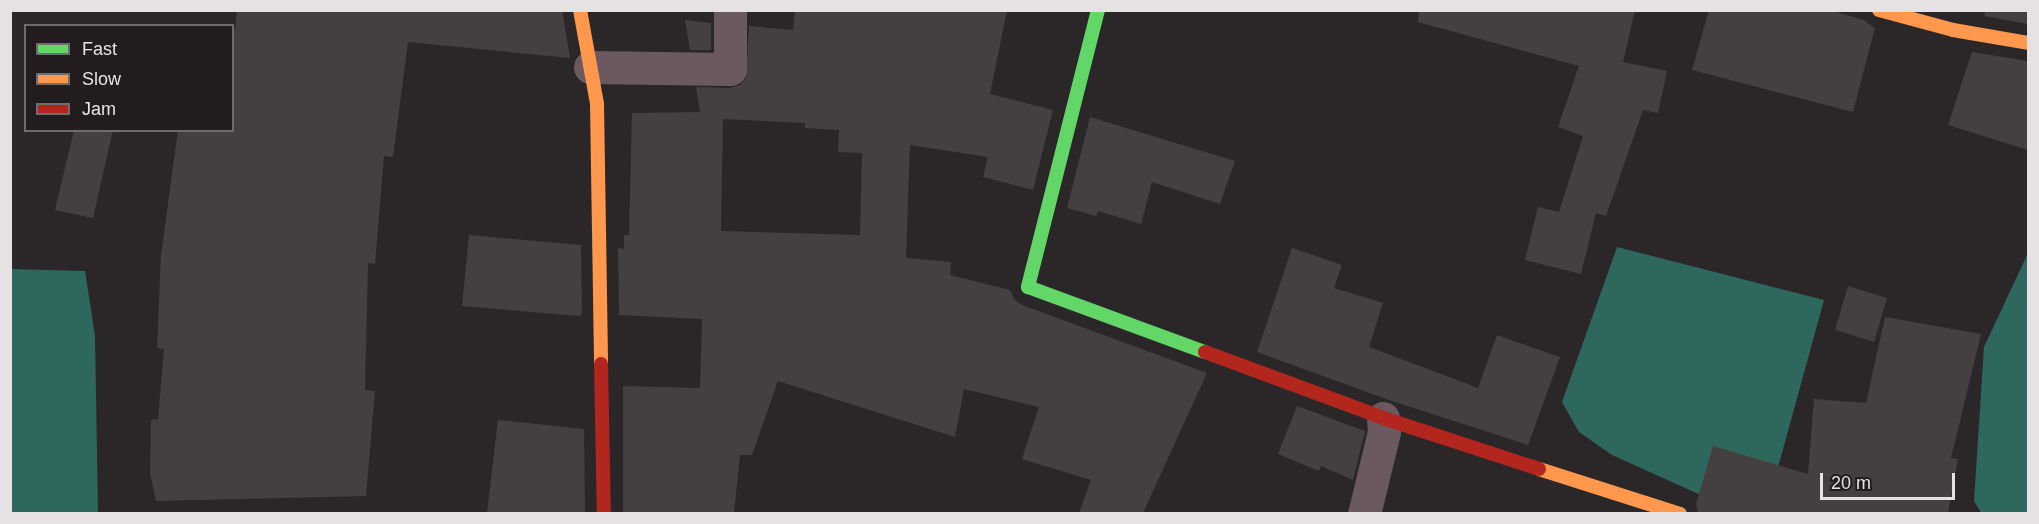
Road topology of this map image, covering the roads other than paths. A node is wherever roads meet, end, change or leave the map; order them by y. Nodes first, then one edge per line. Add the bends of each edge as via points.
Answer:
1 (580, 10) edge
2 (730, 10) edge
3 (1098, 10) edge
4 (1879, 10) edge
5 (2028, 43) edge
6 (590, 67) junction
7 (1383, 418) junction
8 (604, 513) edge
9 (1364, 513) edge
10 (1680, 513) edge

1 - 6 street
2 - 6 street via 730,69
3 - 7 street via 1028,287
4 - 5 street via 1953,30
6 - 8 street via 597,104
7 - 9 street via 1384,432
7 - 10 street

